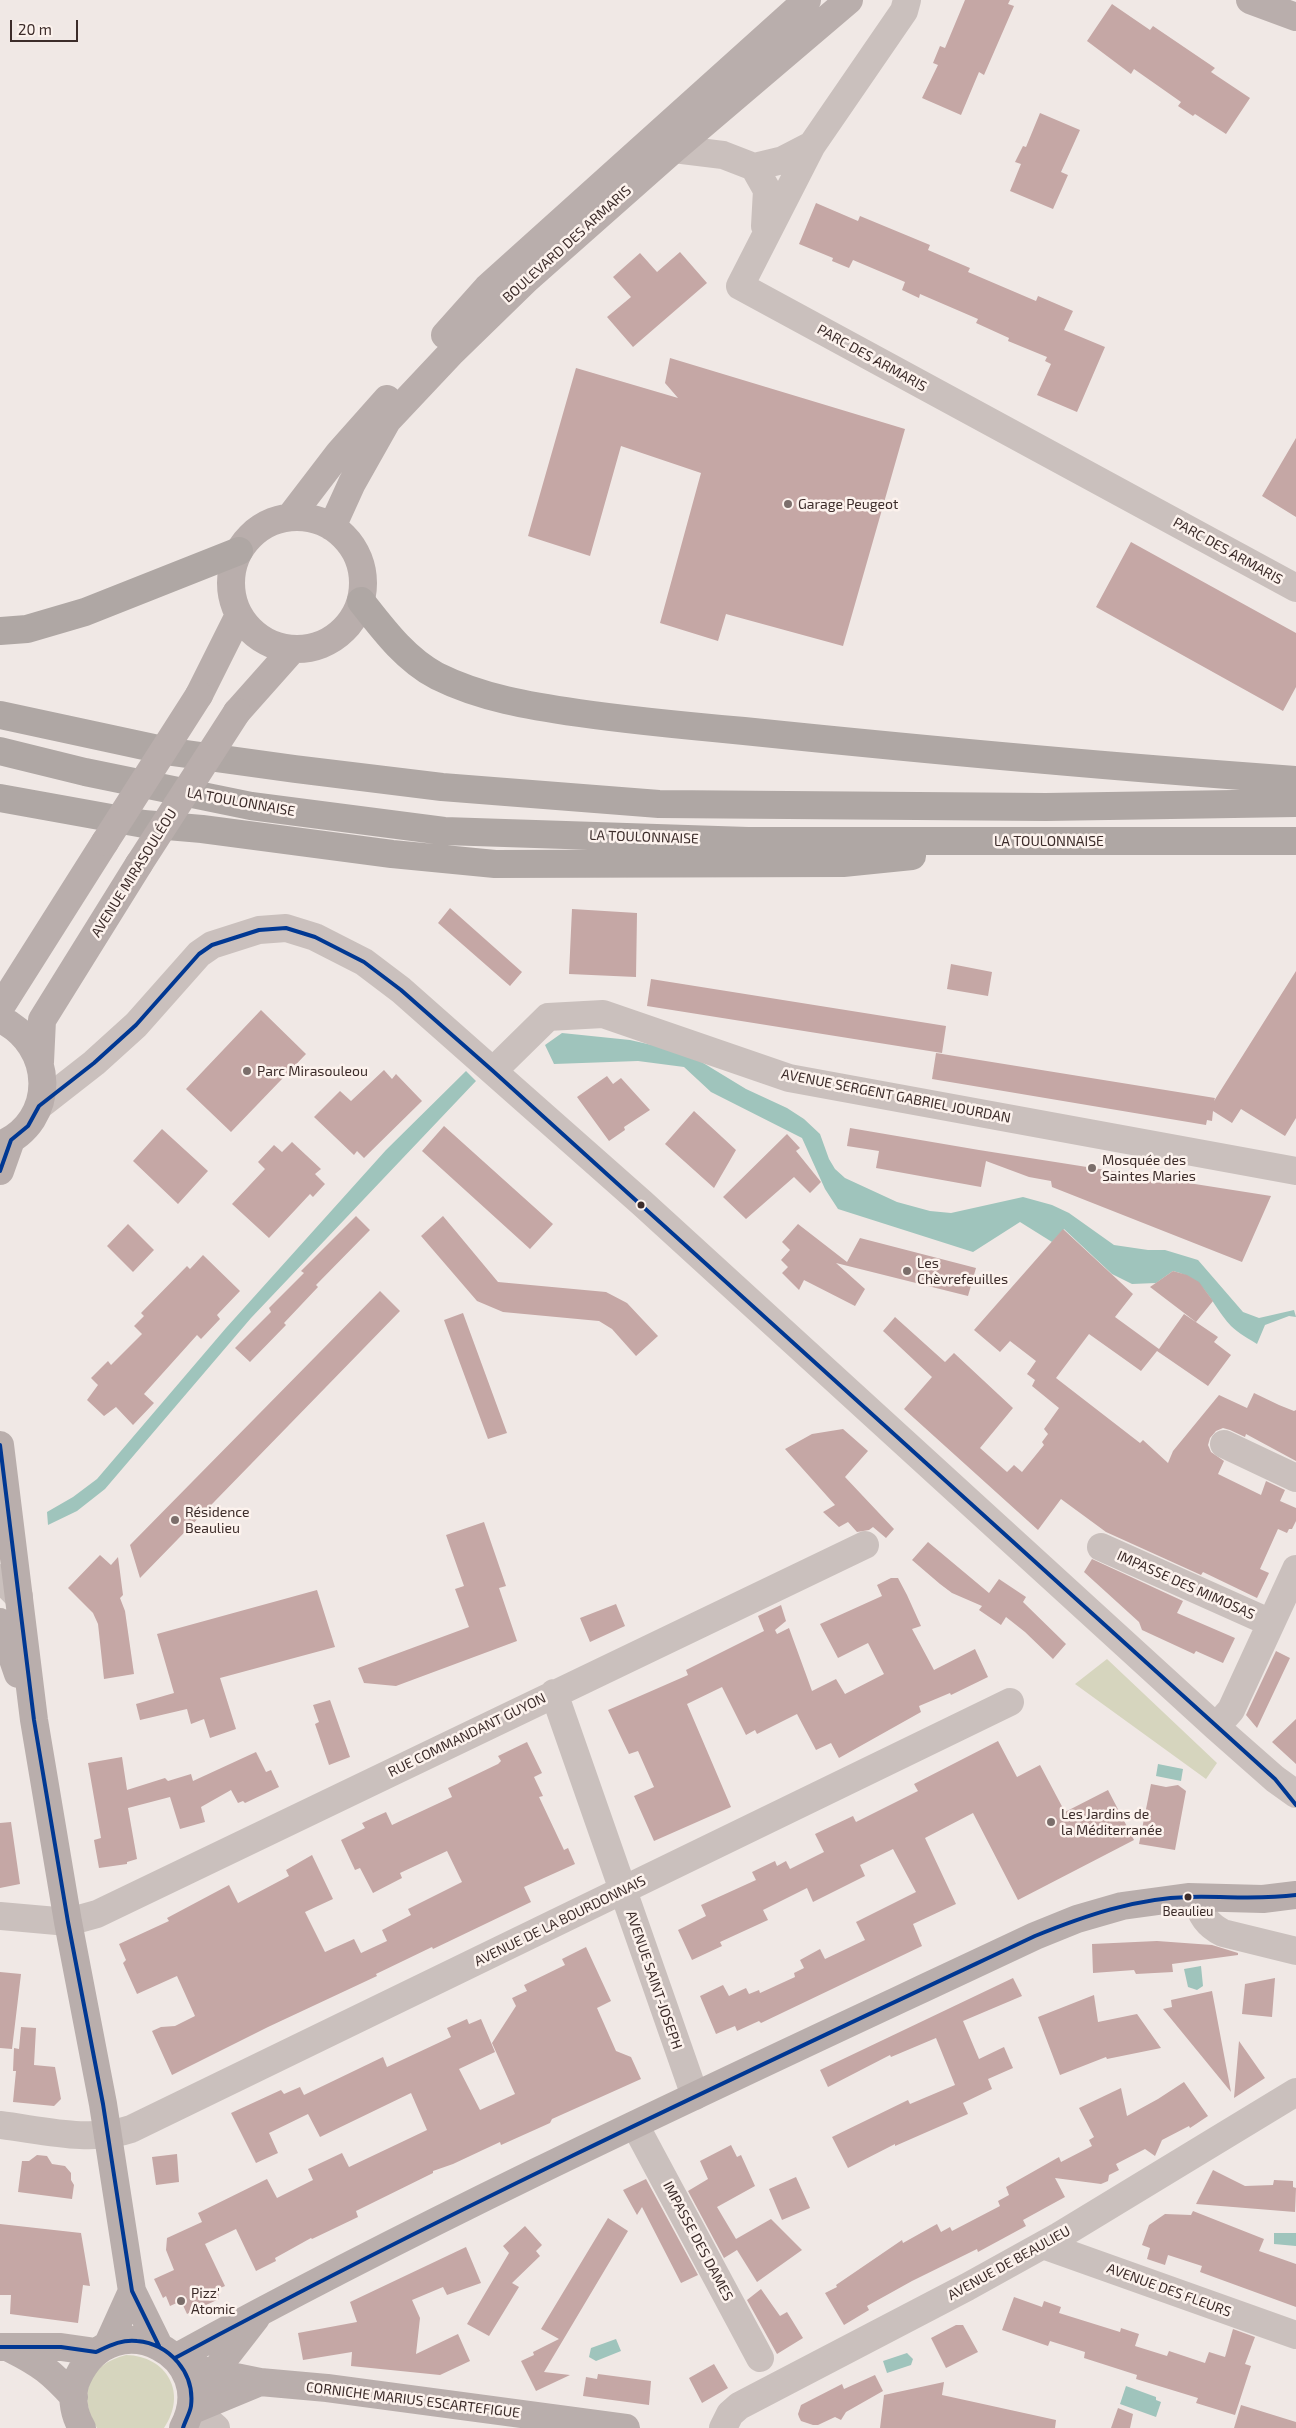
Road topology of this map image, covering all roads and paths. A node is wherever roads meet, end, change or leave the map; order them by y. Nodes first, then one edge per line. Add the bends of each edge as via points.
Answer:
1 (806, 0) edge
2 (849, 0) edge
3 (907, 0) edge
4 (1250, 0) edge
5 (1272, 0) edge
6 (1296, 16) edge
7 (812, 145) junction
8 (674, 149) junction
9 (754, 167) junction
10 (765, 237) junction
11 (290, 517) junction
12 (332, 527) junction
13 (239, 551) junction
14 (1296, 588) edge
15 (361, 601) junction
16 (239, 615) junction
17 (0, 631) edge
18 (293, 649) junction
19 (0, 716) edge
20 (0, 751) edge
21 (1296, 780) edge
22 (0, 798) edge
23 (1296, 803) edge
24 (1062, 841) junction
25 (1296, 841) edge
26 (0, 1008) edge
27 (0, 1020) edge
28 (40, 1062) junction
29 (493, 1071) junction
30 (39, 1106) junction
31 (6, 1143) edge
32 (0, 1171) edge
33 (1296, 1171) edge
34 (0, 1444) edge
35 (1224, 1444) dead end
36 (1296, 1478) edge
37 (865, 1545) dead end
38 (1100, 1547) dead end
39 (1296, 1569) edge
40 (0, 1578) edge
41 (19, 1597) junction
42 (1271, 1622) junction
43 (0, 1626) edge
44 (554, 1694) junction
45 (1010, 1702) dead end
46 (34, 1720) junction
47 (1216, 1727) junction
48 (1285, 1786) edge
49 (1296, 1805) edge
50 (623, 1890) junction
51 (1296, 1895) edge
52 (1196, 1898) junction
53 (1263, 1898) junction
54 (1296, 1906) edge
55 (0, 1916) edge
56 (68, 1922) junction
57 (1296, 1951) edge
58 (1296, 2092) edge
59 (695, 2096) junction
60 (0, 2125) edge
61 (635, 2125) junction
62 (108, 2133) junction
63 (1043, 2245) junction
64 (132, 2291) junction
65 (263, 2309) junction
66 (1296, 2335) edge
67 (4, 2347) edge
68 (102, 2348) junction
69 (172, 2357) junction
70 (760, 2358) dead end
71 (214, 2373) junction
72 (260, 2382) junction
73 (74, 2397) junction
74 (188, 2413) edge
75 (82, 2428) edge
76 (216, 2428) edge
77 (626, 2428) edge
78 (723, 2428) edge

1 - 11 main road, BOULEVARD DES ARMARIS via 487,288 339,452
2 - 8 main road, BOULEVARD DES ARMARIS
3 - 7 street, PARC DES ARMARIS via 904,11
4 - 6 main road
5 - 6 main road
7 - 9 street via 783,160
7 - 10 street, PARC DES ARMARIS
8 - 9 street via 723,155
8 - 12 main road, BOULEVARD DES ARMARIS via 527,279 387,421 352,483
9 - 10 street via 768,190
10 - 14 street, PARC DES ARMARIS via 740,286
11 - 12 main road via 312,518
11 - 13 main road via 270,522 252,534
12 - 15 main road via 348,541 359,559 363,580
13 - 16 main road via 231,572 231,594
13 - 17 highway via 84,612 27,629
15 - 18 main road via 351,621 336,637 316,647
15 - 21 highway via 391,639 436,675 501,700 535,707 950,753
16 - 18 main road via 253,633 272,644
16 - 26 main road, bridge via 199,695
18 - 28 main road, AVENUE MIRASOULÉOU, bridge via 237,712 42,1020
19 - 23 highway via 172,752 285,768 442,787 659,804 1046,807
20 - 24 highway, LA TOULONNAISE via 251,806 444,831 748,841
22 - 24 highway via 144,824 495,864 843,863
24 - 25 highway, LA TOULONNAISE
27 - 28 main road via 14,1026 30,1042
28 - 30 main road via 43,1084
29 - 30 street via 364,962 315,937 286,928 259,930 212,945 199,954 136,1025
29 - 33 street, AVENUE SERGENT GABRIEL JOURDAN via 548,1017 604,1014 789,1078
29 - 47 street
30 - 31 main road via 28,1126
31 - 32 main road
34 - 41 main road
35 - 36 street
37 - 44 street, RUE COMMANDANT GUYON
38 - 42 street, IMPASSE DES MIMOSAS
39 - 42 street
40 - 41 street
41 - 46 main road
42 - 47 street via 1231,1710
43 - 46 main road
44 - 50 street, AVENUE SAINT-JOSEPH
44 - 56 street, RUE COMMANDANT GUYON via 97,1914
45 - 50 street, AVENUE DE LA BOURDONNAIS
46 - 56 main road
47 - 48 street
48 - 49 street
50 - 59 street, AVENUE SAINT-JOSEPH
50 - 62 street, AVENUE DE LA BOURDONNAIS via 146,2122
51 - 53 main road
52 - 53 main road
52 - 57 street via 1202,1915 1214,1928
52 - 59 main road via 1122,1906 1077,1919
53 - 54 main road
55 - 56 street
56 - 62 main road
58 - 63 street, AVENUE DE BEAULIEU
59 - 61 main road
60 - 62 street, AVENUE DE LA BOURDONNAIS via 76,2135
61 - 65 main road
61 - 70 street, IMPASSE DES DAMES
62 - 64 main road
63 - 66 street, AVENUE DES FLEURS
63 - 78 street, AVENUE DE BEAULIEU via 739,2406 730,2414
64 - 68 main road
64 - 69 main road
65 - 69 main road
65 - 71 main road
67 - 68 main road, CORNICHE MARIUS ESCARTEFIGUE
67 - 73 main road via 46,2368
68 - 69 main road, CORNICHE MARIUS ESCARTEFIGUE via 125,2339 142,2340
68 - 73 main road via 83,2365
69 - 71 main road, CORNICHE MARIUS ESCARTEFIGUE
69 - 74 main road via 188,2377
71 - 72 main road, CORNICHE MARIUS ESCARTEFIGUE
71 - 74 main road
72 - 74 main road, CORNICHE MARIUS ESCARTEFIGUE
72 - 77 main road, CORNICHE MARIUS ESCARTEFIGUE
73 - 75 main road via 75,2412
74 - 76 street via 207,2420

